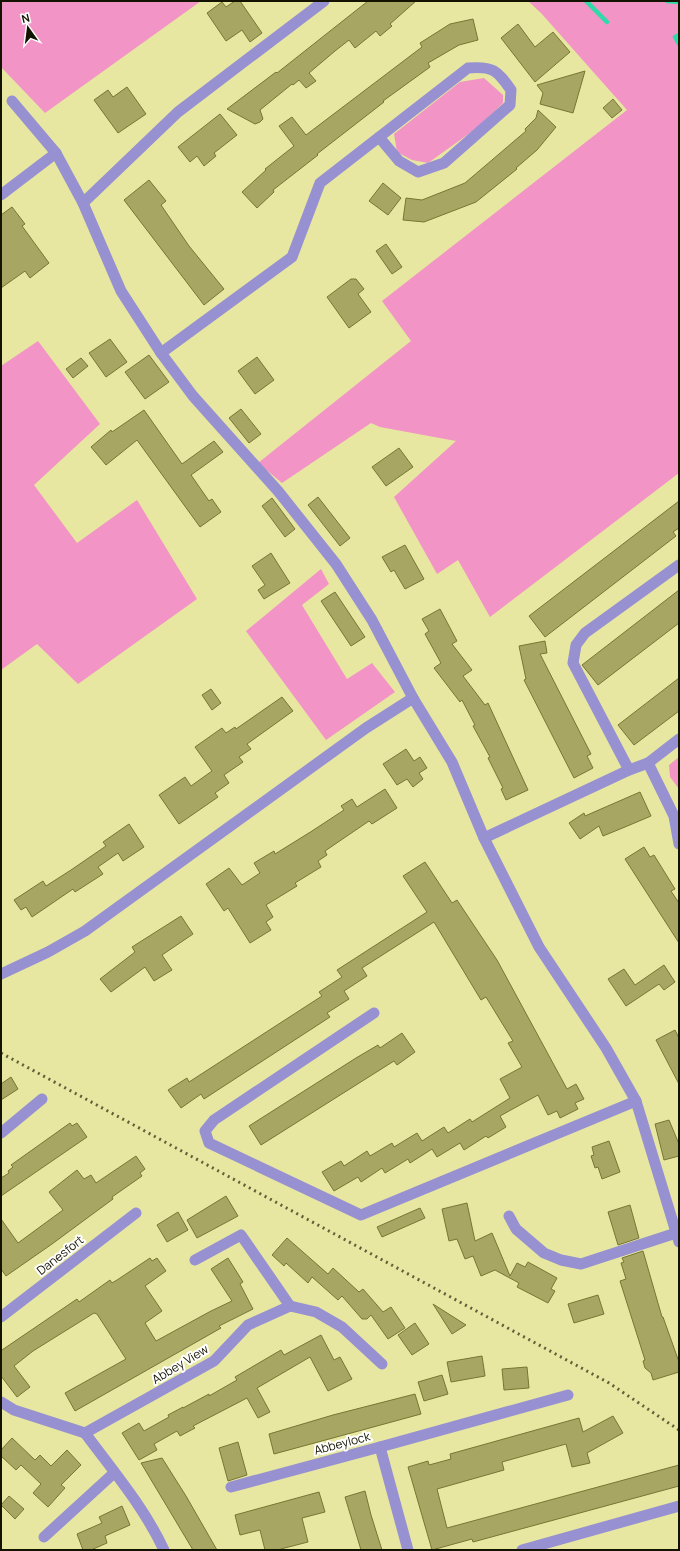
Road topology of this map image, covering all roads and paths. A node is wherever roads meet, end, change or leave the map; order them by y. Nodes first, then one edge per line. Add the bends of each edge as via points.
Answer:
1 (324, 1) edge
2 (12, 101) dead end
3 (379, 137) junction
4 (56, 153) junction
5 (1, 195) edge
6 (82, 203) junction
7 (161, 353) junction
8 (679, 566) edge
9 (413, 698) junction
10 (679, 739) edge
11 (648, 763) junction
12 (629, 770) junction
13 (484, 838) junction
14 (679, 844) edge
15 (1, 974) edge
16 (374, 1013) dead end
17 (42, 1099) dead end
18 (636, 1101) junction
19 (1, 1133) edge
20 (136, 1213) dead end
21 (509, 1216) dead end
22 (677, 1238) edge
23 (195, 1260) dead end
24 (290, 1306) junction
25 (1, 1317) edge
26 (382, 1364) dead end
27 (568, 1395) dead end
28 (1, 1402) edge
29 (85, 1432) junction
30 (380, 1447) junction
31 (114, 1473) junction
32 (231, 1487) dead end
33 (679, 1506) edge
34 (44, 1538) dead end
35 (164, 1550) edge
36 (408, 1550) edge
37 (522, 1550) edge

1 - 6 street via 178,112
2 - 4 street
3 - 3 street via 468,68 484,67 499,73 511,90 510,105 444,163 418,172 399,161
3 - 7 street via 320,183 292,257
4 - 5 street
4 - 6 street
6 - 7 street via 121,291
7 - 9 street via 193,396 278,491 336,564 372,620
8 - 12 street via 585,634 576,645 573,663
9 - 13 street via 452,762
9 - 15 street via 366,728 85,931
10 - 11 street
11 - 12 street
11 - 14 street via 674,816
12 - 13 street
13 - 18 street via 539,947 606,1048
16 - 18 street via 214,1120 205,1131 209,1143 361,1215
17 - 19 street
18 - 22 street
20 - 25 street, Danesfort
21 - 22 street via 516,1229 544,1254 581,1264
23 - 24 street via 241,1235
24 - 26 street via 316,1312 342,1327
24 - 29 street, Abbey View via 248,1325 214,1361
27 - 30 street
28 - 29 street via 14,1410
29 - 31 street
30 - 32 street, Abbeylock
30 - 36 street, Abbeylock
31 - 34 street
31 - 35 street via 138,1503
33 - 37 street

